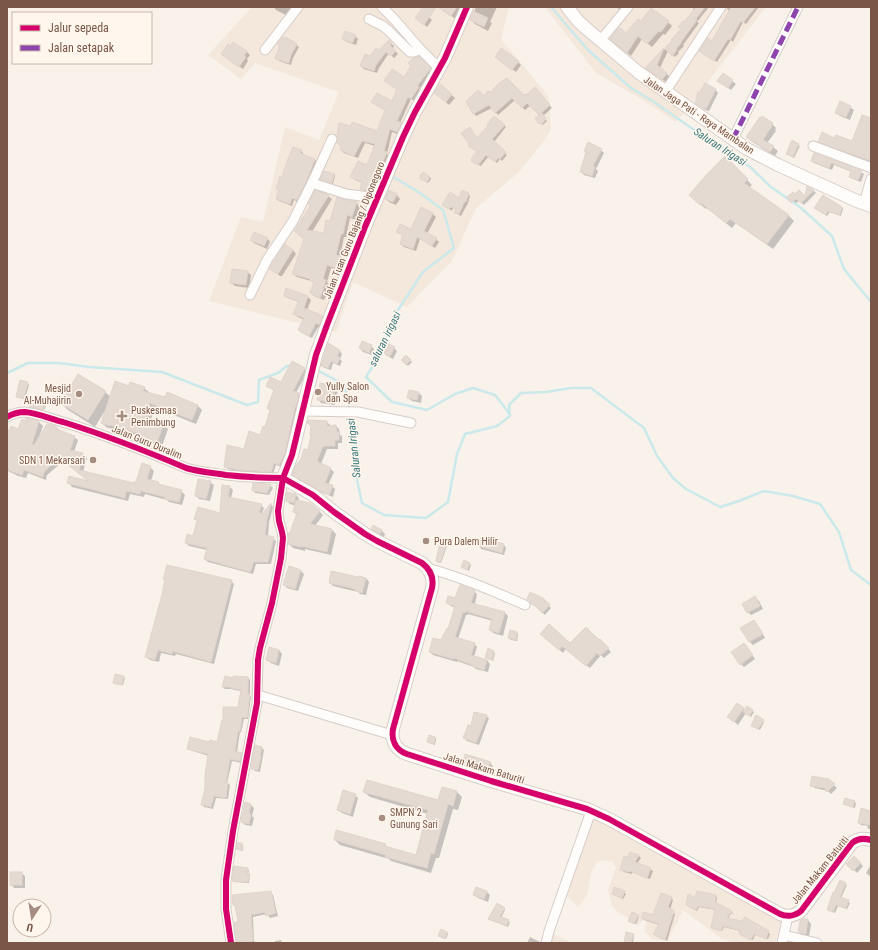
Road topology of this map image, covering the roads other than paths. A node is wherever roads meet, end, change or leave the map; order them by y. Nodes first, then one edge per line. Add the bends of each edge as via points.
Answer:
1 (298, 7) edge
2 (382, 7) edge
3 (467, 7) edge
4 (568, 7) edge
5 (628, 7) edge
6 (721, 7) edge
7 (798, 7) edge
8 (369, 20) dead end
9 (600, 41) junction
10 (420, 49) junction
11 (265, 50) dead end
12 (439, 68) junction
13 (665, 92) junction
14 (332, 139) dead end
15 (733, 139) junction
16 (813, 146) dead end
17 (871, 168) edge
18 (871, 180) edge
19 (312, 183) junction
20 (378, 198) junction
21 (868, 204) edge
22 (250, 295) dead end
23 (303, 411) junction
24 (7, 417) edge
25 (411, 423) dead end
26 (284, 474) junction
27 (428, 568) junction
28 (525, 605) dead end
29 (258, 695) junction
30 (392, 735) junction
31 (591, 810) junction
32 (871, 840) edge
33 (788, 916) junction
34 (783, 939) edge
35 (231, 943) edge
36 (546, 943) edge
37 (817, 943) edge

1 - 11 street
2 - 10 street
3 - 12 street, Jalan Tuan Guru Bajang / Diponegoro
4 - 9 street, Jalan Jaga Pati - Raya Mambalan via 578,21
5 - 9 street
6 - 13 street
7 - 15 street
8 - 10 street via 383,26 410,52
9 - 13 street, Jalan Jaga Pati - Raya Mambalan
10 - 12 street
12 - 20 street, Jalan Tuan Guru Bajang / Diponegoro via 403,137
13 - 15 street, Jalan Jaga Pati - Raya Mambalan
14 - 19 street
15 - 21 street, Jalan Jaga Pati - Raya Mambalan via 778,166
16 - 17 street
18 - 21 street
19 - 20 street via 346,194
19 - 22 street via 293,221 267,260
20 - 23 street, Jalan Tuan Guru Bajang / Diponegoro via 329,318 316,355
23 - 25 street via 358,412
23 - 26 street, Jalan Tuan Guru Bajang / Diponegoro via 292,455
24 - 26 street, Jalan Guru Duralim via 26,412 84,428 194,471 256,478
26 - 27 street via 365,534
26 - 29 street via 278,511 282,548 258,660
27 - 28 street via 482,586
27 - 30 street via 432,577 432,588
29 - 30 street
29 - 35 street via 226,880 226,909
30 - 31 street, Jalan Makam Baturiti via 396,746 407,754
31 - 33 street, Jalan Makam Baturiti via 780,914
31 - 36 street
32 - 33 street, Jalan Makam Baturiti via 860,839 852,843 801,910
33 - 34 street
34 - 37 street

